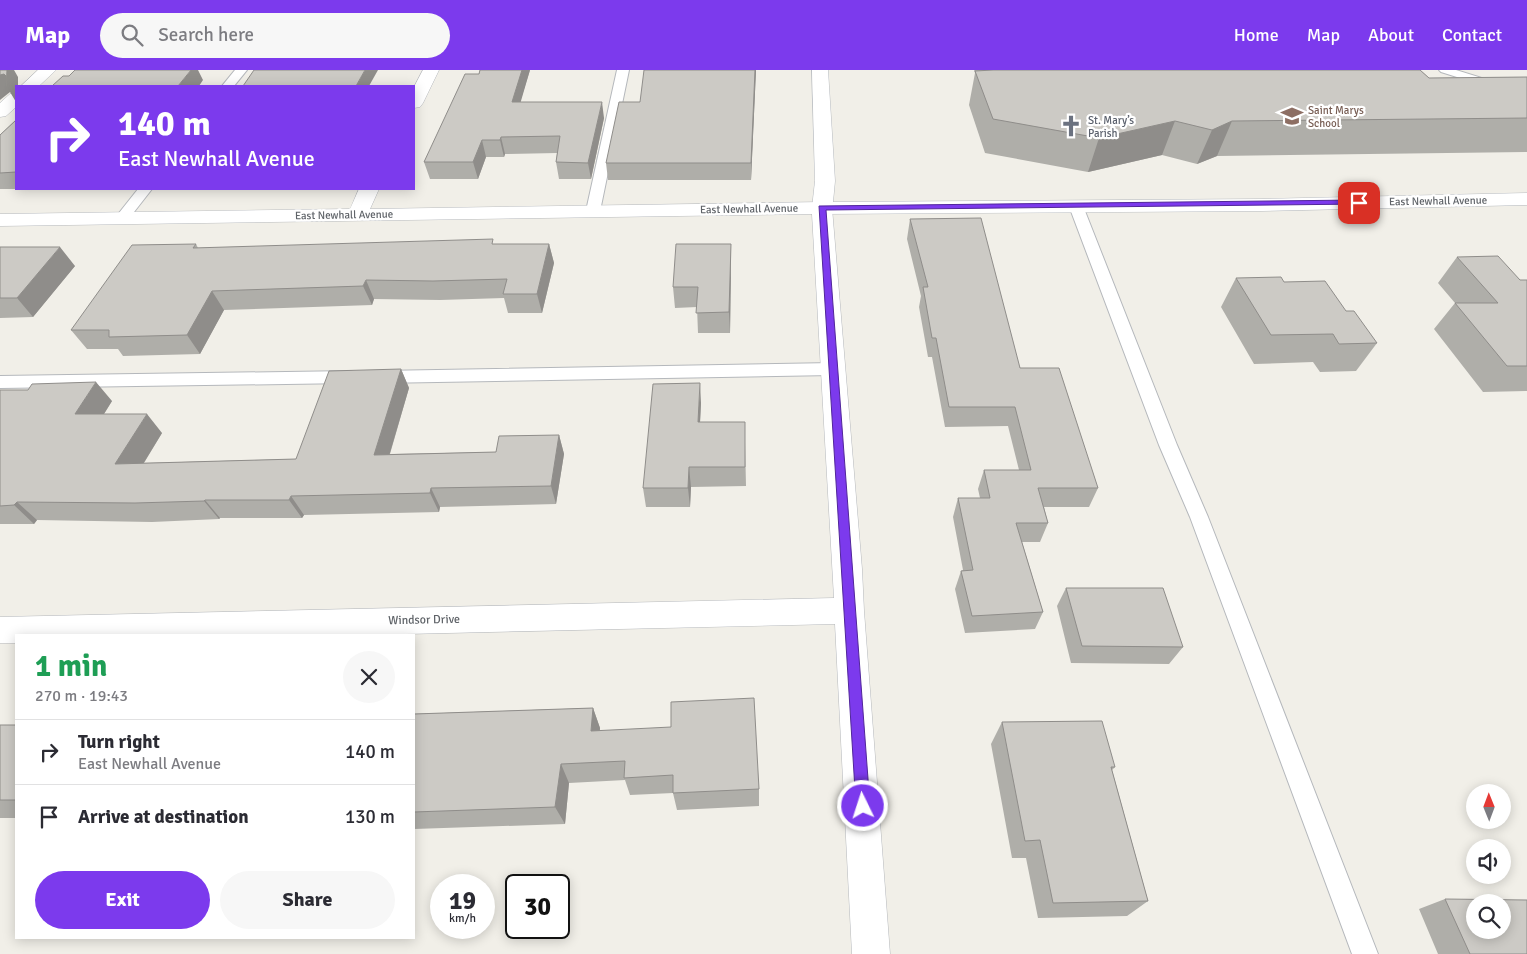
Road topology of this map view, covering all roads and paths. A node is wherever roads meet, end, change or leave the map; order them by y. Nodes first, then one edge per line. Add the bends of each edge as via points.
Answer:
1 (48, 70) edge
2 (241, 70) edge
3 (431, 70) edge
4 (623, 70) edge
5 (820, 70) edge
6 (1445, 70) edge
7 (30, 85) edge
8 (229, 85) edge
9 (1527, 96) edge
10 (15, 99) edge
11 (415, 101) edge
12 (0, 112) edge
13 (145, 190) edge
14 (369, 190) edge
15 (1527, 199) edge
16 (1076, 206) junction
17 (822, 208) junction
18 (593, 212) junction
19 (357, 215) junction
20 (122, 218) junction
21 (0, 220) edge
22 (833, 369) junction
23 (0, 382) edge
24 (849, 611) junction
25 (0, 630) edge
26 (871, 954) edge
27 (1365, 954) edge

1 - 7 street
2 - 8 lane
3 - 11 street
4 - 18 lane
5 - 17 street via 825,181
6 - 9 lane
10 - 12 street
13 - 20 lane
14 - 19 street
15 - 16 street, East Newhall Avenue
16 - 17 street, East Newhall Avenue
16 - 27 lane
17 - 18 street, East Newhall Avenue
17 - 22 street
18 - 19 street, East Newhall Avenue
19 - 20 street, East Newhall Avenue
20 - 21 street, East Newhall Avenue
22 - 23 lane
22 - 24 street
24 - 25 street, Windsor Drive
24 - 26 street

